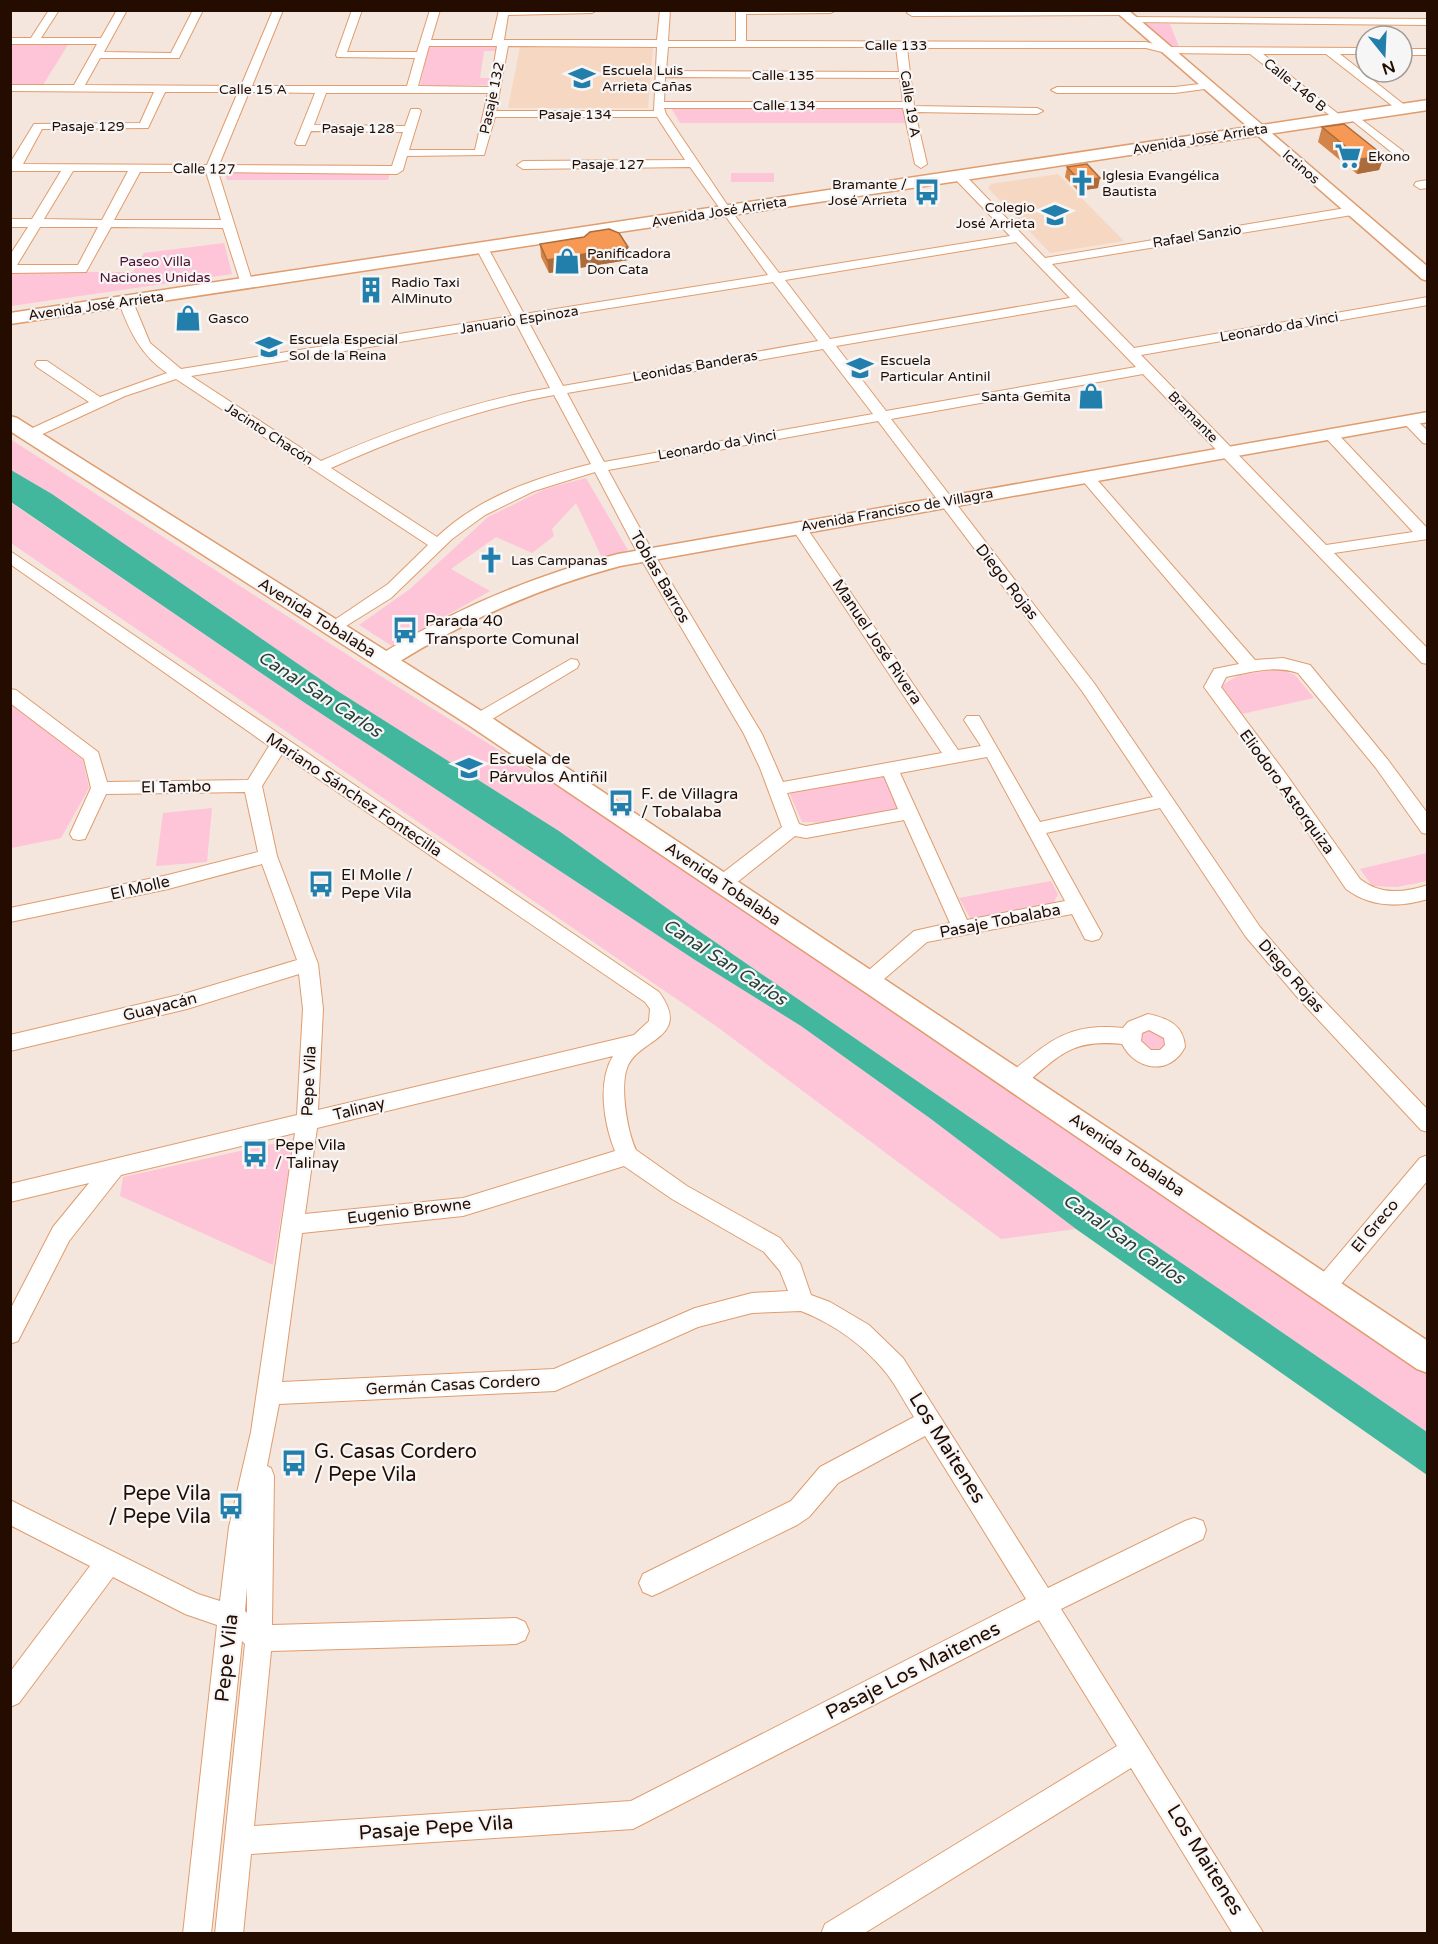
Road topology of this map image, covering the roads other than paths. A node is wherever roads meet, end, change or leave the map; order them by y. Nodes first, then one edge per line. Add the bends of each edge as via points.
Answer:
1 (54, 10) edge
2 (122, 10) edge
3 (198, 10) edge
4 (278, 10) edge
5 (357, 10) edge
6 (435, 10) edge
7 (665, 10) edge
8 (831, 10) edge
9 (592, 11) edge
10 (1124, 14) edge
11 (1428, 22) edge
12 (914, 25) edge
13 (10, 41) edge
14 (34, 41) junction
15 (105, 41) junction
16 (425, 43) junction
17 (500, 44) junction
18 (664, 44) junction
19 (741, 44) junction
20 (901, 45) junction
21 (1166, 50) junction
22 (1253, 51) junction
23 (1329, 51) junction
24 (1354, 51) edge
25 (97, 55) junction
26 (421, 55) junction
27 (660, 74) junction
28 (905, 75) junction
29 (1208, 86) junction
30 (10, 88) edge
31 (78, 88) junction
32 (161, 88) junction
33 (244, 89) junction
34 (322, 89) junction
35 (411, 90) junction
36 (495, 90) junction
37 (1057, 90) dead end
38 (1428, 105) edge
39 (909, 107) junction
40 (659, 109) junction
41 (1403, 109) junction
42 (415, 111) dead end
43 (1037, 111) dead end
44 (490, 114) junction
45 (1345, 117) junction
46 (307, 128) junction
47 (410, 129) junction
48 (1258, 130) junction
49 (301, 143) dead end
50 (402, 153) junction
51 (1399, 153) dead end
52 (692, 164) junction
53 (921, 164) dead end
54 (523, 165) dead end
55 (13, 167) edge
56 (69, 167) junction
57 (136, 168) junction
58 (211, 169) junction
59 (397, 170) joint
60 (959, 176) junction
61 (725, 211) junction
62 (1352, 211) junction
63 (10, 223) edge
64 (37, 223) junction
65 (107, 223) junction
66 (228, 224) junction
67 (1019, 238) junction
68 (482, 248) junction
69 (1042, 262) junction
70 (10, 268) edge
71 (1428, 276) edge
72 (776, 279) junction
73 (247, 284) junction
74 (1080, 300) junction
75 (1428, 301) edge
76 (126, 302) junction
77 (10, 319) edge
78 (520, 320) junction
79 (826, 344) junction
80 (1131, 353) junction
81 (42, 364) dead end
82 (1146, 369) junction
83 (177, 374) junction
84 (557, 389) junction
85 (99, 402) junction
86 (880, 416) junction
87 (1428, 417) edge
88 (1408, 420) junction
89 (10, 422) edge
90 (1330, 434) junction
91 (29, 435) junction
92 (1428, 440) edge
93 (1226, 452) junction
94 (320, 467) junction
95 (598, 467) junction
96 (1087, 477) junction
97 (945, 501) junction
98 (799, 527) junction
99 (1426, 535) edge
100 (437, 544) junction
101 (1322, 550) junction
102 (646, 554) junction
103 (10, 556) edge
104 (333, 628) junction
105 (1419, 640) edge
106 (1428, 658) edge
107 (385, 661) junction
108 (571, 664) dead end
109 (1252, 668) junction
110 (10, 694) edge
111 (478, 720) junction
112 (973, 720) dead end
113 (279, 744) junction
114 (992, 750) junction
115 (954, 757) junction
116 (889, 768) junction
117 (253, 786) junction
118 (100, 788) junction
119 (777, 789) junction
120 (1165, 801) junction
121 (910, 813) junction
122 (1428, 828) edge
123 (792, 829) junction
124 (1035, 829) junction
125 (79, 834) dead end
126 (268, 856) junction
127 (723, 883) junction
128 (1423, 900) edge
129 (1076, 906) junction
130 (10, 915) edge
131 (962, 927) junction
132 (1092, 934) dead end
133 (308, 964) junction
134 (869, 981) junction
135 (1129, 1037) dead end
136 (638, 1042) junction
137 (10, 1043) edge
138 (1016, 1080) junction
139 (307, 1121) junction
140 (1428, 1124) edge
141 (627, 1156) junction
142 (1428, 1164) edge
143 (114, 1168) junction
144 (10, 1193) edge
145 (292, 1225) junction
146 (1323, 1289) junction
147 (801, 1301) junction
148 (10, 1334) edge
149 (1428, 1359) edge
150 (269, 1394) junction
151 (930, 1421) junction
152 (263, 1432) junction
153 (10, 1512) edge
154 (1194, 1530) dead end
155 (109, 1562) junction
156 (652, 1583) dead end
157 (1044, 1604) junction
158 (231, 1617) junction
159 (516, 1631) dead end
160 (259, 1638) junction
161 (10, 1694) edge
162 (1136, 1750) junction
163 (633, 1815) joint
164 (238, 1840) junction
165 (234, 1885) junction
166 (202, 1886) junction
167 (197, 1934) edge
168 (229, 1934) edge
169 (835, 1934) edge
170 (1250, 1934) edge

1 - 14 street
2 - 15 street
3 - 25 street via 175,56
4 - 33 street
5 - 26 street via 340,55
6 - 16 street
7 - 18 street
8 - 19 street via 741,11
9 - 17 street, Pasaje 132 via 503,12
10 - 11 street
10 - 12 street
10 - 21 street, Ictinos
12 - 20 street, Calle 133
12 - 21 street, Calle 133 via 1146,45
13 - 14 street
14 - 15 street
15 - 25 street
16 - 17 street, Calle 133
16 - 26 street
17 - 18 street, Calle 133
17 - 36 street, Pasaje 132
18 - 19 street, Calle 133
18 - 27 street
19 - 20 street, Calle 133
20 - 28 street, Calle 19 A
21 - 22 street, Calle 133
21 - 29 street, Ictinos
22 - 23 street, Calle 133
22 - 45 street, Calle 146 B
23 - 24 street, Calle 133
23 - 41 street
25 - 31 street
26 - 35 street
27 - 28 street, Calle 135
27 - 40 street
28 - 39 street, Calle 19 A
29 - 37 street via 1175,90
29 - 48 street, Ictinos
30 - 31 street, Calle 15 A
31 - 32 street, Calle 15 A
32 - 33 street, Calle 15 A
32 - 55 street, Pasaje 129 via 144,126 38,126
33 - 34 street, Calle 15 A
33 - 58 street
34 - 35 street, Calle 15 A
34 - 46 street, Pasaje 128
35 - 36 street, Calle 15 A
36 - 44 street, Pasaje 132
38 - 41 main road, Avenida José Arrieta
39 - 40 street, Calle 134
39 - 43 street, Calle 134
39 - 53 street, Calle 19 A
40 - 44 street, Pasaje 134
40 - 52 street, Diego Rojas
41 - 45 main road, Avenida José Arrieta
42 - 47 street, Pasaje 128
44 - 50 street, Pasaje 132 via 480,153
45 - 48 main road, Avenida José Arrieta
45 - 51 street, Calle 146 B
46 - 47 street, Pasaje 128
46 - 49 street, Pasaje 128
47 - 50 street, Pasaje 128
48 - 60 main road, Avenida José Arrieta
48 - 62 street, Ictinos
50 - 59 street, Pasaje 128
52 - 54 street, Pasaje 127
52 - 61 street, Diego Rojas
55 - 56 street, Calle 127
56 - 57 street, Calle 127
56 - 64 street
57 - 58 street, Calle 127
57 - 65 street
58 - 59 street, Calle 127
58 - 66 street
60 - 61 main road, Avenida José Arrieta
60 - 67 street, Bramante
61 - 68 main road, Avenida José Arrieta
61 - 72 street, Diego Rojas
62 - 69 street, Rafael Sanzio
62 - 71 street, Ictinos
63 - 64 street
64 - 65 street
64 - 70 street
65 - 66 street
65 - 70 street via 82,269
66 - 73 street
67 - 69 street, Bramante
67 - 72 street, Januario Espinoza
68 - 73 main road, Avenida José Arrieta
68 - 78 street, Tobías Barros
69 - 74 street, Bramante
72 - 78 street, Januario Espinoza
72 - 79 street, Diego Rojas
73 - 76 main road, Avenida José Arrieta
74 - 79 street, Leonidas Banderas
74 - 80 street, Bramante
75 - 80 street, Leonardo da Vinci
76 - 77 main road, Avenida José Arrieta
76 - 83 street, Jacinto Chacón via 135,332 145,348
78 - 83 street, Januario Espinoza
78 - 84 street, Tobías Barros
79 - 84 street, Leonidas Banderas
79 - 86 street, Diego Rojas
80 - 82 street, Bramante
81 - 85 street
82 - 86 street, Leonardo da Vinci
82 - 93 street, Bramante
83 - 85 street, Januario Espinoza
83 - 94 street, Jacinto Chacón
84 - 94 street, Leonidas Banderas via 441,419
84 - 95 street, Tobías Barros
85 - 91 street, Januario Espinoza
86 - 95 street, Leonardo da Vinci
86 - 97 street, Diego Rojas
87 - 88 street, Avenida Francisco de Villagra
88 - 90 street, Avenida Francisco de Villagra
88 - 92 street
89 - 91 main road, Avenida Tobalaba
90 - 93 street, Avenida Francisco de Villagra
90 - 99 street
91 - 104 main road, Avenida Tobalaba
93 - 96 street, Avenida Francisco de Villagra
93 - 101 street, Bramante
94 - 100 street, Jacinto Chacón
95 - 100 street, Leonardo da Vinci via 548,480 506,498 473,516
95 - 102 street, Tobías Barros
96 - 97 street, Avenida Francisco de Villagra
96 - 109 street
97 - 98 street, Avenida Francisco de Villagra
97 - 120 street, Diego Rojas via 1088,687
98 - 102 street, Avenida Francisco de Villagra
98 - 115 street, Manuel José Rivera
99 - 101 street
100 - 104 street, Leonardo da Vinci via 393,588
101 - 105 street, Bramante
102 - 107 street, Avenida Francisco de Villagra via 569,573 499,599
102 - 119 street, Tobías Barros via 753,734
103 - 113 street, Mariano Sánchez Fontecilla
104 - 107 main road, Avenida Tobalaba
105 - 106 street, Bramante
107 - 111 main road, Avenida Tobalaba
108 - 111 street
109 - 122 street, Eliodoro Astorquiza via 1272,663 1304,669 1382,764
109 - 128 street, Eliodoro Astorquiza via 1220,673 1212,687 1353,884 1380,898
110 - 118 street via 92,756
111 - 127 main road, Avenida Tobalaba
112 - 114 street
113 - 117 street
113 - 136 street, Mariano Sánchez Fontecilla via 652,997 660,1009 660,1022
114 - 115 street
114 - 124 street
115 - 116 street
116 - 119 street
116 - 121 street
117 - 118 street, El Tambo
117 - 126 street, Pepe Vila
118 - 125 street
119 - 123 street, Tobías Barros
120 - 124 street
120 - 140 street, Diego Rojas via 1268,951
121 - 123 street via 806,832
121 - 131 street
123 - 127 street
124 - 129 street
126 - 130 street, El Molle via 168,882
126 - 133 street, Pepe Vila
127 - 134 main road, Avenida Tobalaba
129 - 131 street, Pasaje Tobalaba
129 - 132 street
131 - 134 street, Pasaje Tobalaba via 921,936
133 - 137 street, Guayacán via 187,1001
133 - 139 street, Pepe Vila via 314,1009
134 - 138 main road, Avenida Tobalaba
135 - 138 street via 1088,1034 1075,1038
136 - 139 street, Talinay
136 - 141 street via 617,1067 615,1117
138 - 146 main road, Avenida Tobalaba
139 - 143 street, Talinay
139 - 145 street, Pepe Vila
141 - 145 street, Eugenio Browne via 464,1207
141 - 147 street via 679,1193 772,1245 796,1276
142 - 146 street, El Greco
143 - 144 street, Talinay
143 - 148 street via 61,1234
145 - 150 street, Pepe Vila
146 - 149 main road, Avenida Tobalaba
147 - 150 street, Germán Casas Cordero via 752,1303 695,1318 555,1380
147 - 151 street, Los Maitenes via 843,1319 879,1348
150 - 152 street, Pepe Vila
151 - 156 street via 829,1475 800,1509 788,1516
151 - 157 street, Los Maitenes
152 - 158 street, Pepe Vila via 241,1527
152 - 160 street, Pepe Vila
153 - 155 street
154 - 157 street, Pasaje Los Maitenes
155 - 158 street via 194,1605
155 - 161 street
157 - 162 street, Los Maitenes
157 - 163 street, Pasaje Los Maitenes
158 - 160 street
158 - 166 street, Pepe Vila
159 - 160 street
160 - 164 street, Pepe Vila
162 - 169 street
162 - 170 street, Los Maitenes
163 - 164 street, Pasaje Pepe Vila
164 - 165 street, Pepe Vila
165 - 166 street
165 - 168 street, Pepe Vila
166 - 167 street, Pepe Vila

